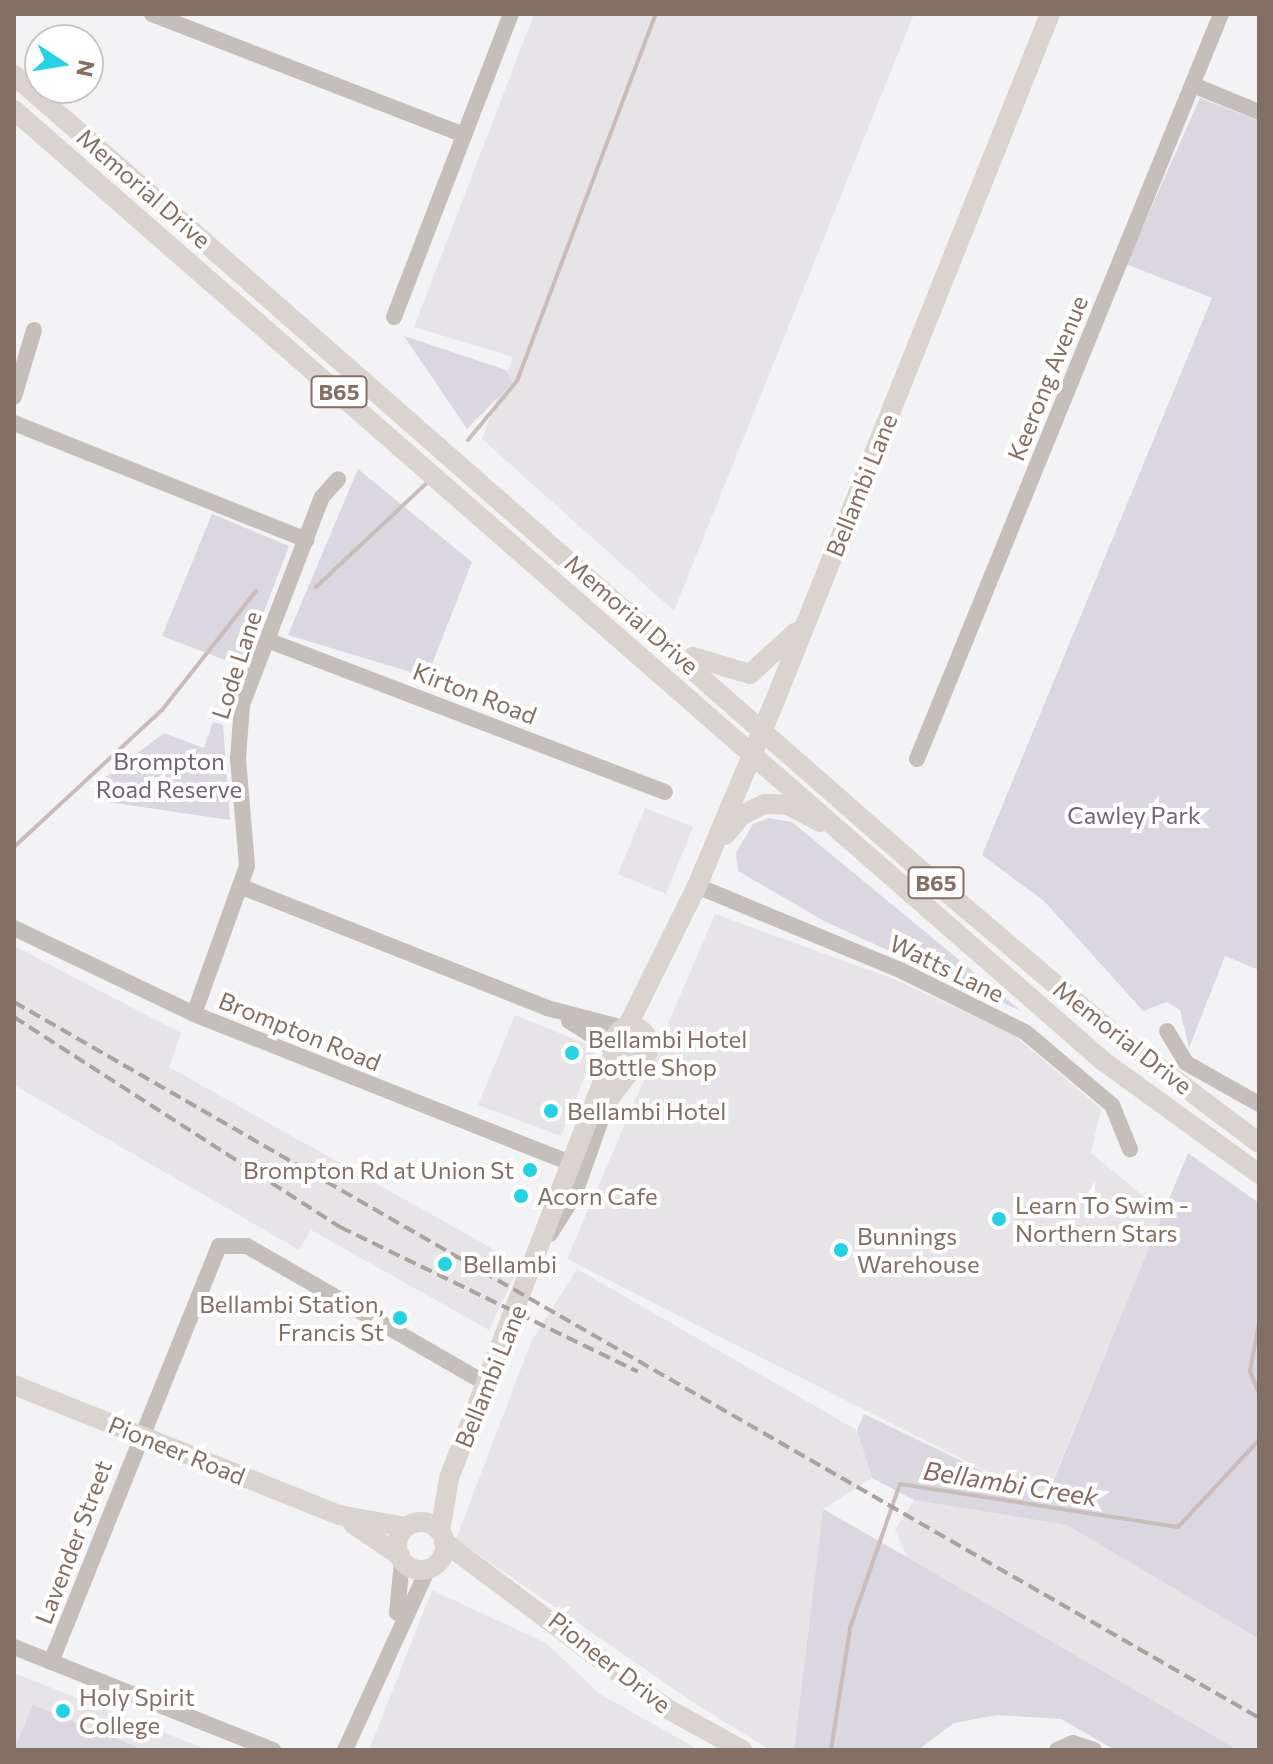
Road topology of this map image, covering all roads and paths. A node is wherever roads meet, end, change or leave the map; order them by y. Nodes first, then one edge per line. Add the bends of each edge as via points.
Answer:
1 (152, 14) edge
2 (511, 14) edge
3 (1050, 14) edge
4 (1221, 14) edge
5 (14, 75) edge
6 (1193, 85) junction
7 (14, 110) edge
8 (1259, 112) edge
9 (464, 135) junction
10 (394, 317) dead end
11 (34, 330) dead end
12 (14, 397) edge
13 (14, 423) edge
14 (338, 479) dead end
15 (306, 540) junction
16 (807, 619) junction
17 (267, 640) junction
18 (661, 640) junction
19 (763, 728) junction
20 (753, 751) junction
21 (917, 759) dead end
22 (665, 792) dead end
23 (864, 850) junction
24 (710, 855) junction
25 (697, 886) junction
26 (242, 887) junction
27 (14, 928) edge
28 (666, 954) junction
29 (547, 1008) junction
30 (194, 1014) junction
31 (626, 1028) junction
32 (1167, 1031) dead end
33 (648, 1039) junction
34 (613, 1050) junction
35 (636, 1063) junction
36 (609, 1097) junction
37 (1259, 1104) edge
38 (584, 1140) junction
39 (1259, 1143) edge
40 (1130, 1149) dead end
41 (575, 1165) junction
42 (1259, 1174) edge
43 (544, 1243) junction
44 (487, 1384) junction
45 (14, 1385) edge
46 (140, 1435) junction
47 (449, 1478) junction
48 (339, 1515) junction
49 (410, 1525) junction
50 (442, 1537) junction
51 (401, 1559) junction
52 (430, 1568) junction
53 (479, 1572) junction
54 (394, 1630) junction
55 (14, 1647) edge
56 (51, 1662) junction
57 (273, 1750) edge
58 (345, 1750) edge
59 (742, 1750) edge
60 (1057, 1750) edge
61 (1094, 1750) edge

1 - 9 street
2 - 9 street
3 - 16 main road, Bellambi Lane
4 - 6 street, Keerong Avenue
5 - 18 main road, Memorial Drive / B65
6 - 8 street
6 - 21 street, Keerong Avenue
7 - 20 main road, Memorial Drive / B65
9 - 10 street
11 - 12 street
13 - 15 street
14 - 15 street, Lode Lane via 322,497
15 - 17 street, Lode Lane
16 - 18 main road via 775,657 750,674 709,666
16 - 19 main road, Bellambi Lane
17 - 22 street, Kirton Road
17 - 26 street, Lode Lane via 237,734 248,844
18 - 19 main road, Memorial Drive / B65
19 - 20 main road, Bellambi Lane
19 - 39 main road, Memorial Drive / B65 via 1114,1034
20 - 23 main road, Memorial Drive / B65
20 - 24 main road, Bellambi Lane
23 - 24 main road via 778,803 742,815
23 - 42 main road, Memorial Drive / B65 via 1103,1061
24 - 25 main road, Bellambi Lane
25 - 28 main road, Bellambi Lane
25 - 40 street, Watts Lane via 902,971 1025,1032 1112,1105
26 - 29 street
26 - 30 street, Lode Lane
27 - 30 street, Brompton Road
28 - 31 main road
28 - 33 main road
29 - 31 street
29 - 34 street
30 - 41 street, Brompton Road
31 - 33 main road
31 - 34 main road
32 - 37 street via 1186,1063
33 - 35 main road
34 - 35 main road
34 - 38 main road
35 - 36 main road
36 - 38 main road
36 - 43 street via 574,1196
38 - 41 main road, Bellambi Lane
41 - 43 main road, Bellambi Lane
43 - 44 main road, Bellambi Lane
44 - 46 street, Lavender Street via 247,1246 228,1242 213,1255
44 - 47 main road, Bellambi Lane
45 - 46 main road, Pioneer Road
46 - 48 main road, Pioneer Road
46 - 56 street, Lavender Street
47 - 49 main road, Bellambi Lane
47 - 50 main road, Bellambi Lane
48 - 49 main road, Pioneer Road
48 - 51 main road, Pioneer Road
49 - 50 main road, Pioneer Road
49 - 51 main road
50 - 52 main road
50 - 53 main road, Pioneer Drive
51 - 52 main road, Pioneer Road
51 - 54 street
52 - 53 main road, Pioneer Drive
52 - 54 street
53 - 59 main road, Pioneer Drive via 530,1599 666,1708
54 - 58 street
55 - 56 street
56 - 57 street
60 - 61 street via 1073,1743

